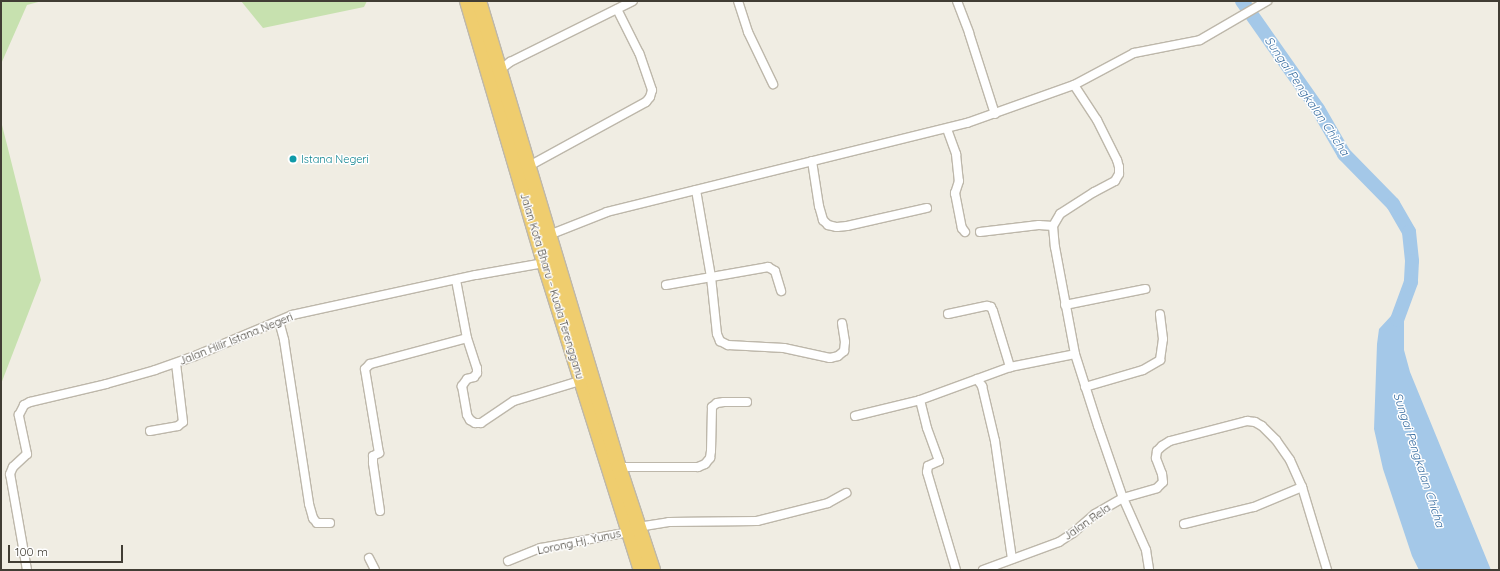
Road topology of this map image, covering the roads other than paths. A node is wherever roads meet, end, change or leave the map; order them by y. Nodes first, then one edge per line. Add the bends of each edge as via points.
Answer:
1 (467, 1) edge
2 (479, 1) edge
3 (633, 1) edge
4 (738, 1) edge
5 (957, 1) edge
6 (1266, 1) edge
7 (617, 9) junction
8 (484, 39) junction
9 (500, 70) junction
10 (773, 84) dead end
11 (1074, 85) junction
12 (995, 114) junction
13 (947, 129) junction
14 (812, 161) junction
15 (529, 166) junction
16 (696, 190) junction
17 (927, 208) dead end
18 (1053, 226) junction
19 (964, 232) dead end
20 (980, 232) dead end
21 (549, 235) junction
22 (544, 263) junction
23 (711, 277) junction
24 (456, 280) junction
25 (666, 285) dead end
26 (1145, 289) dead end
27 (781, 291) dead end
28 (1065, 306) junction
29 (948, 314) dead end
30 (1160, 314) dead end
31 (279, 321) junction
32 (842, 323) dead end
33 (466, 338) junction
34 (1075, 354) junction
35 (176, 363) junction
36 (1010, 367) junction
37 (977, 379) junction
38 (580, 381) junction
39 (1086, 387) junction
40 (920, 400) junction
41 (747, 402) dead end
42 (855, 416) dead end
43 (150, 431) dead end
44 (619, 467) junction
45 (1302, 487) junction
46 (846, 493) dead end
47 (1123, 498) junction
48 (380, 511) dead end
49 (330, 523) dead end
50 (1184, 524) dead end
51 (633, 530) junction
52 (369, 558) dead end
53 (1012, 559) junction
54 (508, 561) dead end
55 (27, 570) edge
56 (375, 570) edge
57 (641, 570) edge
58 (653, 570) edge
59 (956, 570) edge
60 (983, 570) edge
61 (1149, 570) edge
62 (1327, 570) edge

1 - 8 highway, Jalan Kota Bharu – Kuala Terengganu
2 - 8 highway, Jalan Kota Bharu – Kuala Terengganu
3 - 7 street
4 - 10 street via 748,32
5 - 12 street
6 - 11 street via 1200,40 1134,53
7 - 9 street via 510,62
7 - 15 street via 639,53 650,86 650,97 646,102
8 - 9 highway, Jalan Kota Bharu – Kuala Terengganu
8 - 22 highway, Jalan Kota Bharu – Kuala Terengganu
9 - 15 highway, Jalan Kota Bharu – Kuala Terengganu
11 - 12 street
11 - 18 street via 1117,160 1119,174 1115,181 1060,214
12 - 13 street
13 - 14 street
13 - 19 street via 956,154 959,181 954,193
14 - 16 street
14 - 17 street via 819,206 823,220 828,225 848,226
15 - 21 highway, Jalan Kota Bharu – Kuala Terengganu
16 - 21 street via 607,212
16 - 23 street
18 - 20 street via 1039,224
18 - 28 street
21 - 44 highway, Jalan Kota Bharu – Kuala Terengganu
22 - 24 street, Jalan Hilir Istana Negeri
22 - 38 highway, Jalan Kota Bharu – Kuala Terengganu
23 - 25 street
23 - 27 street via 771,267 775,271
23 - 32 street via 717,334 720,341 728,345 784,348 830,358 838,356 844,350
24 - 31 street, Jalan Hilir Istana Negeri
24 - 33 street
26 - 28 street
28 - 34 street
29 - 36 street via 991,307
30 - 39 street via 1163,339 1160,360 1143,370
31 - 35 street, Jalan Hilir Istana Negeri
31 - 49 street via 309,504 317,523
33 - 38 street via 477,373 463,382 462,386 468,415 475,423 481,423 514,401
33 - 48 street via 370,364 366,369 378,453 373,456 373,463
34 - 36 street
34 - 39 street
35 - 43 street via 183,422 178,426
35 - 55 street, Jalan Hilir Istana Negeri via 24,405 19,415 27,454 13,467 10,474
36 - 37 street
37 - 40 street
37 - 53 street via 982,386 995,441
38 - 51 highway, Jalan Kota Bharu – Kuala Terengganu
39 - 47 street
40 - 42 street
40 - 59 street via 939,461 928,466 927,472
41 - 44 street via 717,403 712,407 711,451 710,458 705,464 698,467
44 - 51 highway, Jalan Kota Bharu – Kuala Terengganu
45 - 47 street, Jalan Rela via 1290,460 1276,440 1262,426 1255,422 1247,422 1170,440 1157,451 1156,458 1162,482 1157,488
45 - 50 street via 1254,506
45 - 62 street
46 - 51 street, Lorong Hj. Yunus via 828,504 757,521 669,522
47 - 53 street, Jalan Rela via 1095,514 1073,534 1059,542
47 - 61 street via 1146,550
51 - 54 street, Lorong Hj. Yunus via 542,548
51 - 57 highway, Jalan Kota Bharu – Kuala Terengganu
51 - 58 highway, Jalan Kota Bharu – Kuala Terengganu
52 - 56 street
53 - 60 street, Jalan Rela

